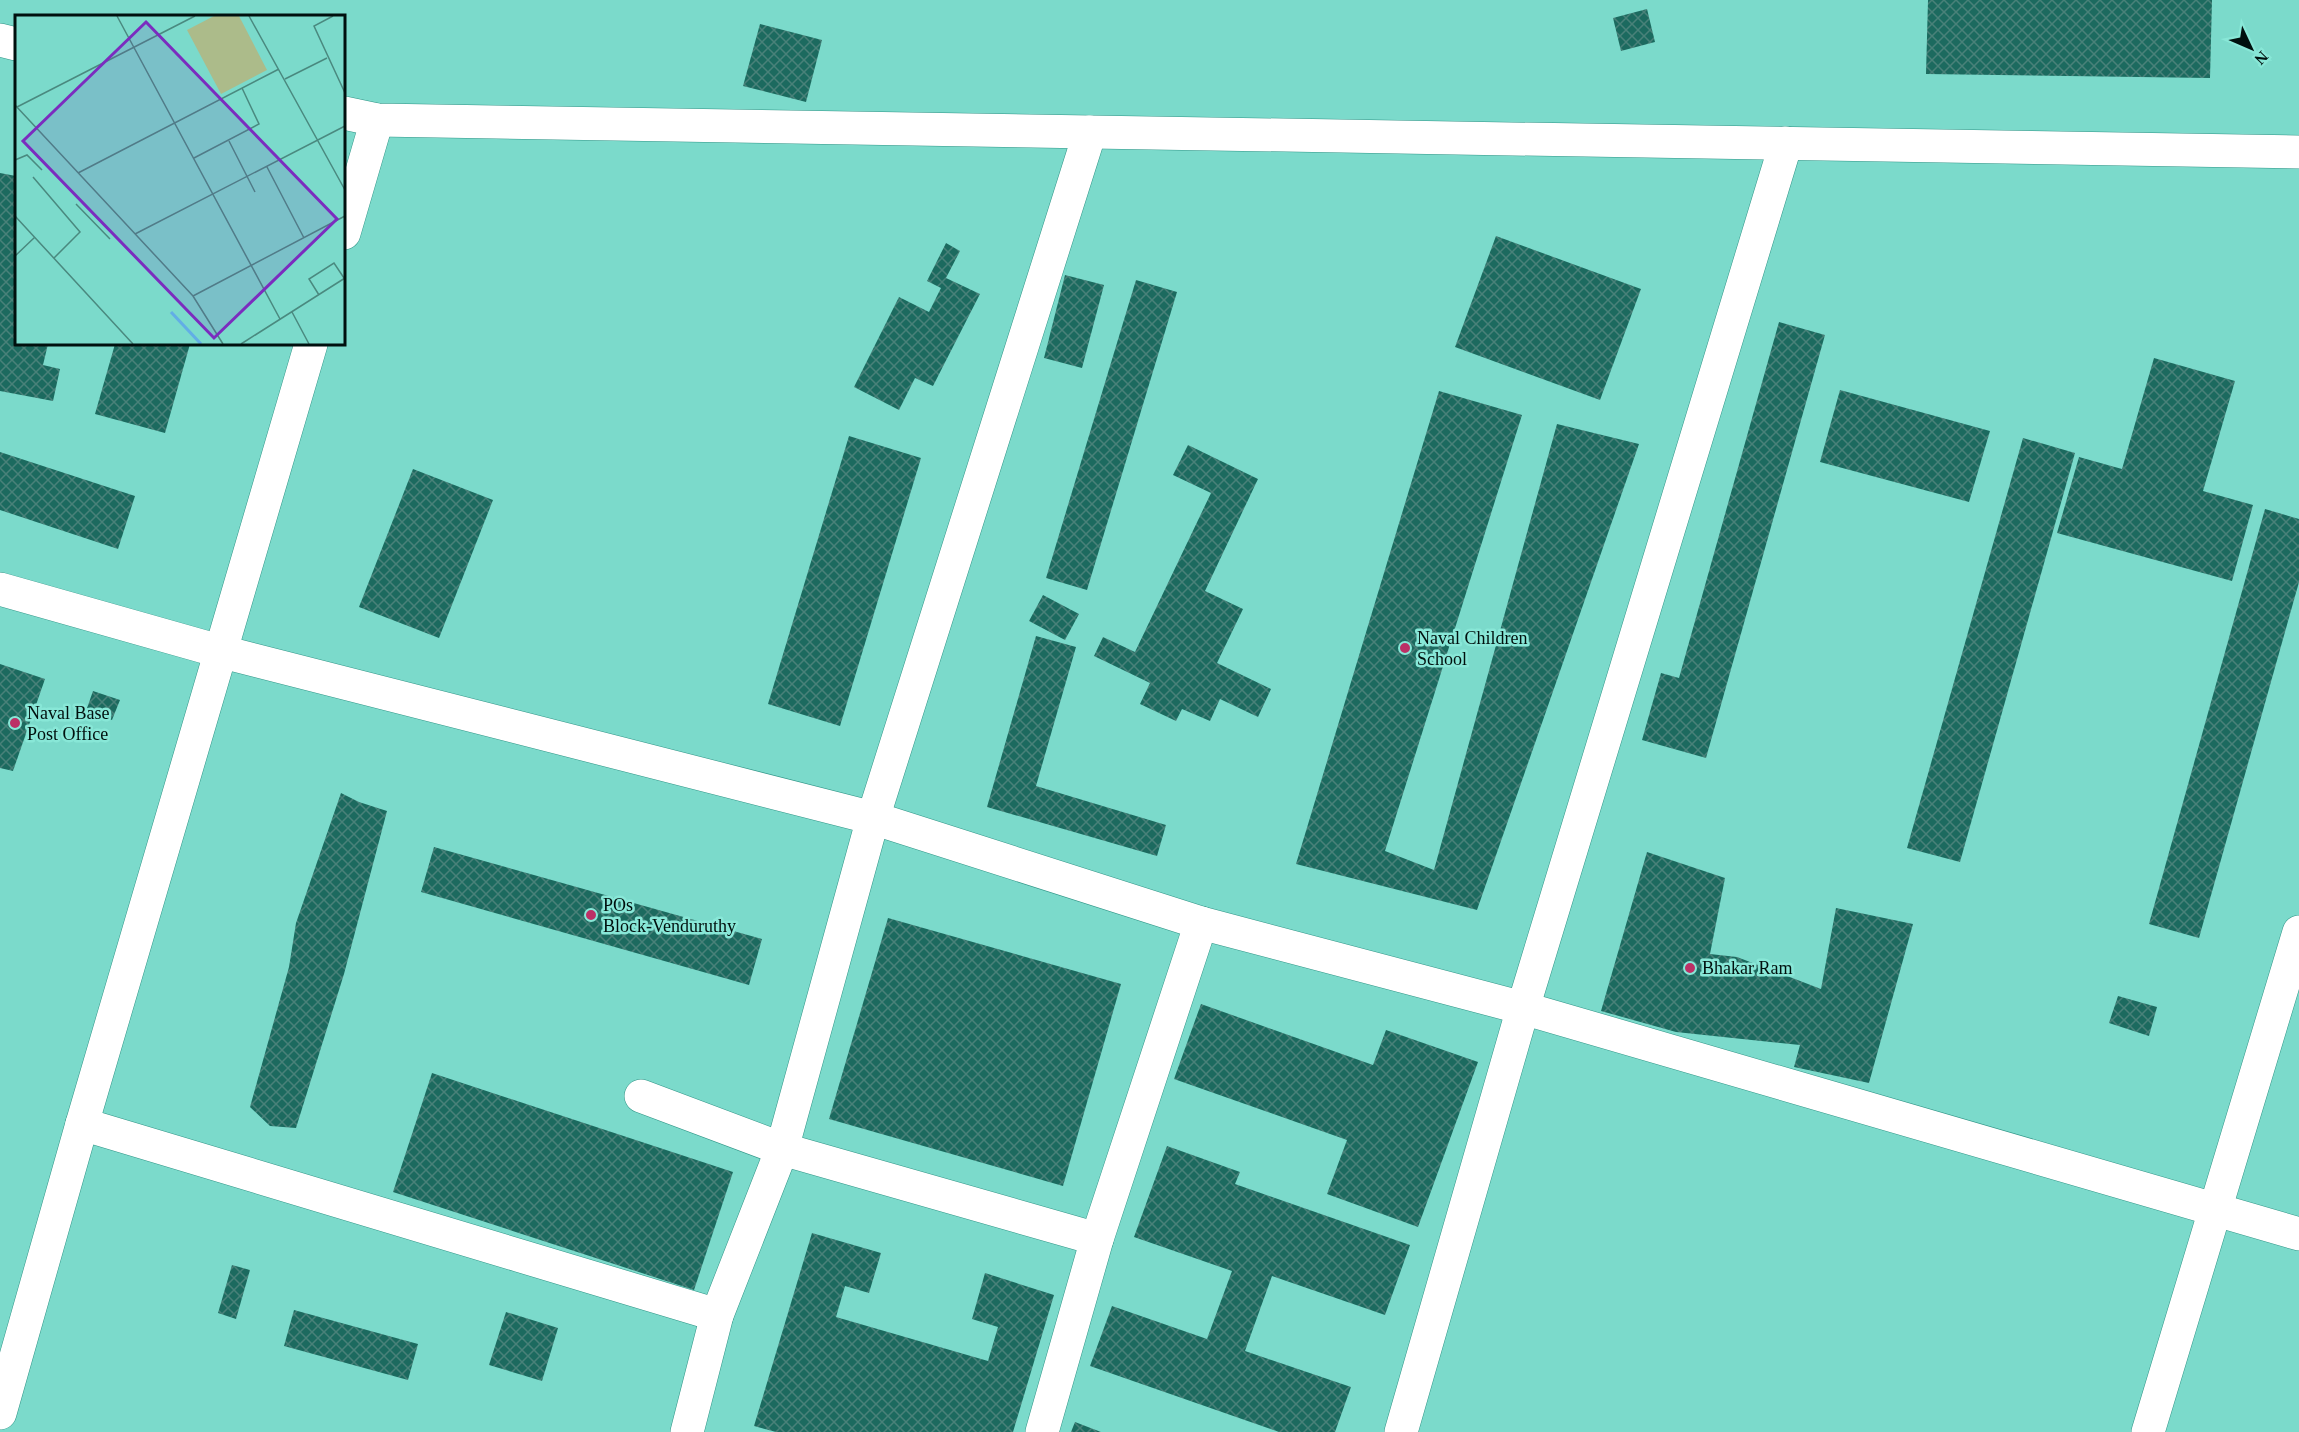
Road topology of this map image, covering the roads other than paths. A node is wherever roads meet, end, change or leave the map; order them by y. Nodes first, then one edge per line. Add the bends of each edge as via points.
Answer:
1 (0, 40) edge
2 (15, 44) edge
3 (345, 113) edge
4 (377, 120) junction
5 (1090, 132) junction
6 (1786, 143) junction
7 (2299, 152) edge
8 (345, 230) edge
9 (310, 345) edge
10 (0, 589) edge
11 (219, 651) junction
12 (873, 818) junction
13 (1201, 923) junction
14 (2299, 933) edge
15 (1523, 1008) junction
16 (641, 1096) dead end
17 (82, 1124) junction
18 (782, 1149) junction
19 (2215, 1209) junction
20 (2299, 1234) edge
21 (1097, 1239) junction
22 (717, 1315) junction
23 (0, 1413) edge
24 (687, 1432) edge
25 (1042, 1432) edge
26 (1401, 1432) edge
27 (2148, 1432) edge

1 - 2 street
3 - 4 street
4 - 5 street
4 - 8 street
5 - 6 street
5 - 12 street
6 - 7 street
6 - 15 street
9 - 11 street
10 - 11 street
11 - 12 street
11 - 17 street
12 - 13 street
12 - 18 street
13 - 15 street
13 - 21 street
14 - 19 street
15 - 19 street
15 - 26 street
16 - 18 street
17 - 22 street
17 - 23 street
18 - 21 street
18 - 22 street
19 - 20 street
19 - 27 street
21 - 25 street
22 - 24 street

